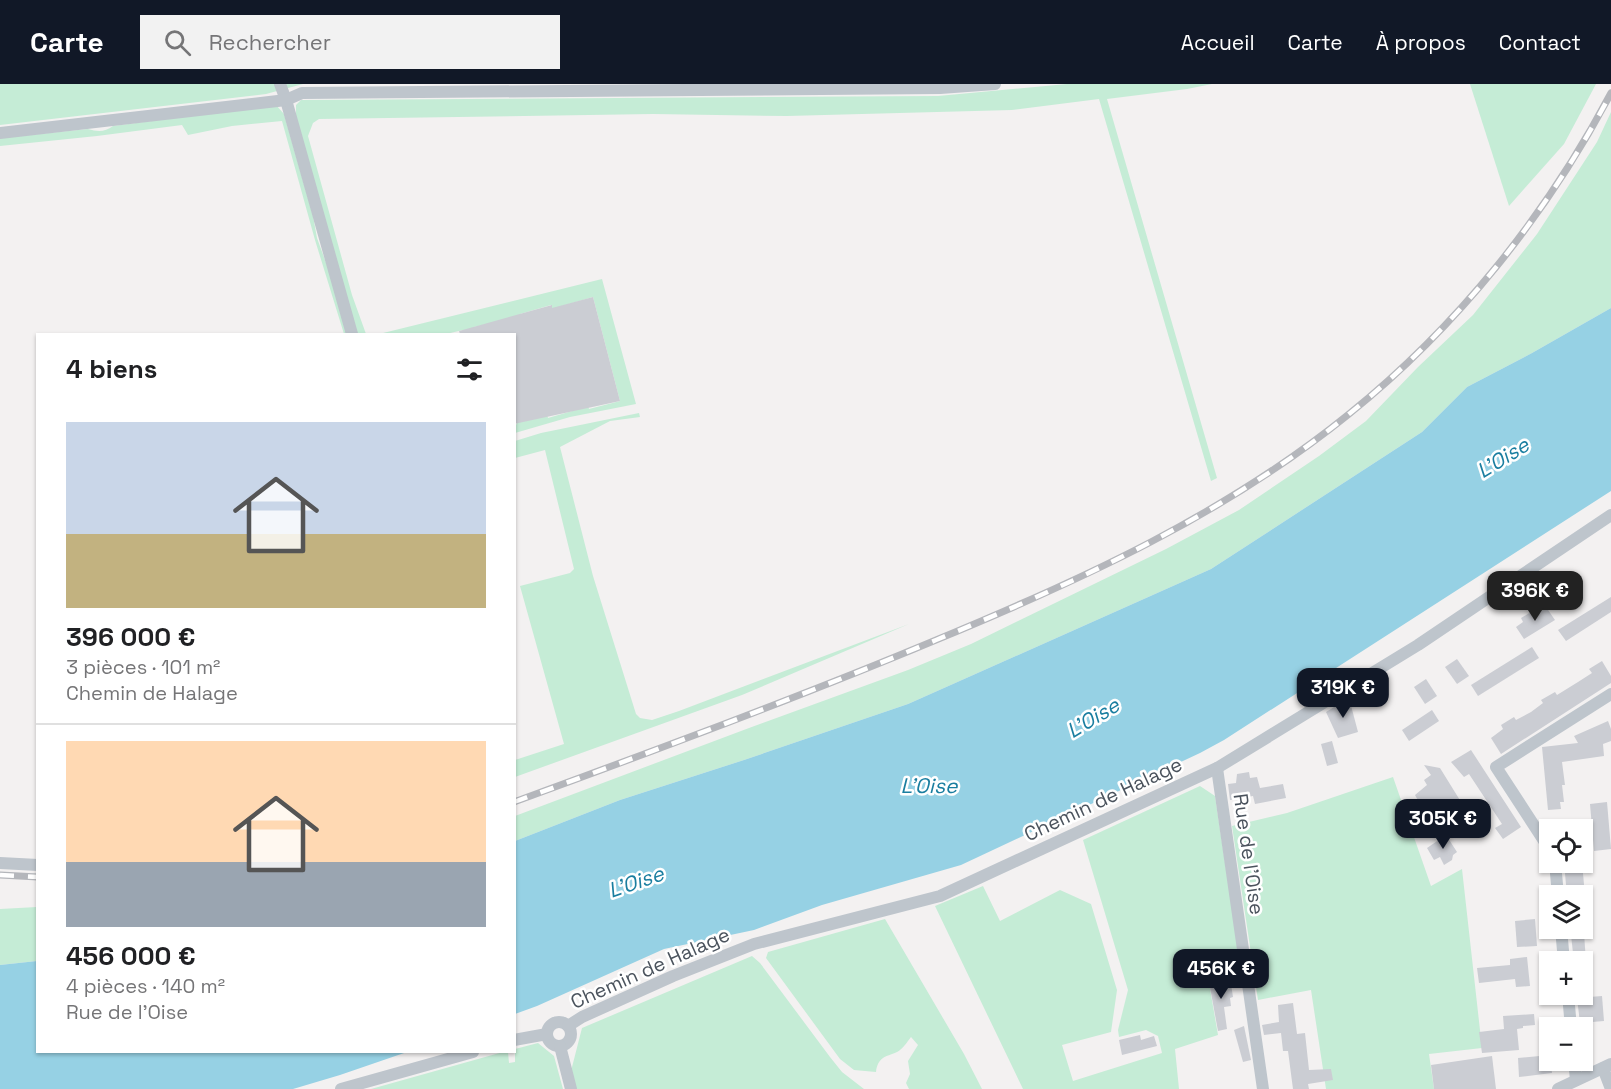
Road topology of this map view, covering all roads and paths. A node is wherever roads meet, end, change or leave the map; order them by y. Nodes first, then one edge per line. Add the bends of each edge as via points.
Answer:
1 (280, 84) edge
2 (995, 84) edge
3 (286, 100) junction
4 (0, 133) edge
5 (352, 333) edge
6 (1611, 515) edge
7 (1611, 694) edge
8 (1217, 768) junction
9 (1539, 833) edge
10 (0, 863) edge
11 (36, 865) edge
12 (568, 1026) junction
13 (547, 1034) junction
14 (516, 1040) edge
15 (560, 1046) junction
16 (469, 1053) edge
17 (1607, 1066) edge
18 (1575, 1071) edge
19 (1576, 1080) junction
20 (341, 1089) edge
21 (571, 1089) edge
22 (1263, 1089) edge
23 (1558, 1089) edge
24 (1611, 1089) edge

1 - 3 street
2 - 3 street via 940,88 302,93
3 - 4 street
3 - 5 street
6 - 8 street, Chemin de Halage via 1418,645
7 - 9 street via 1496,767
8 - 12 street, Chemin de Halage via 940,896 754,944 673,976
8 - 22 street, Rue de l'Oise
10 - 11 street
12 - 13 street via 556,1022 549,1026
12 - 15 street via 571,1037
13 - 14 street
13 - 15 street via 552,1044
15 - 21 street
16 - 20 street
17 - 19 street
17 - 24 street
18 - 19 street
19 - 23 street

